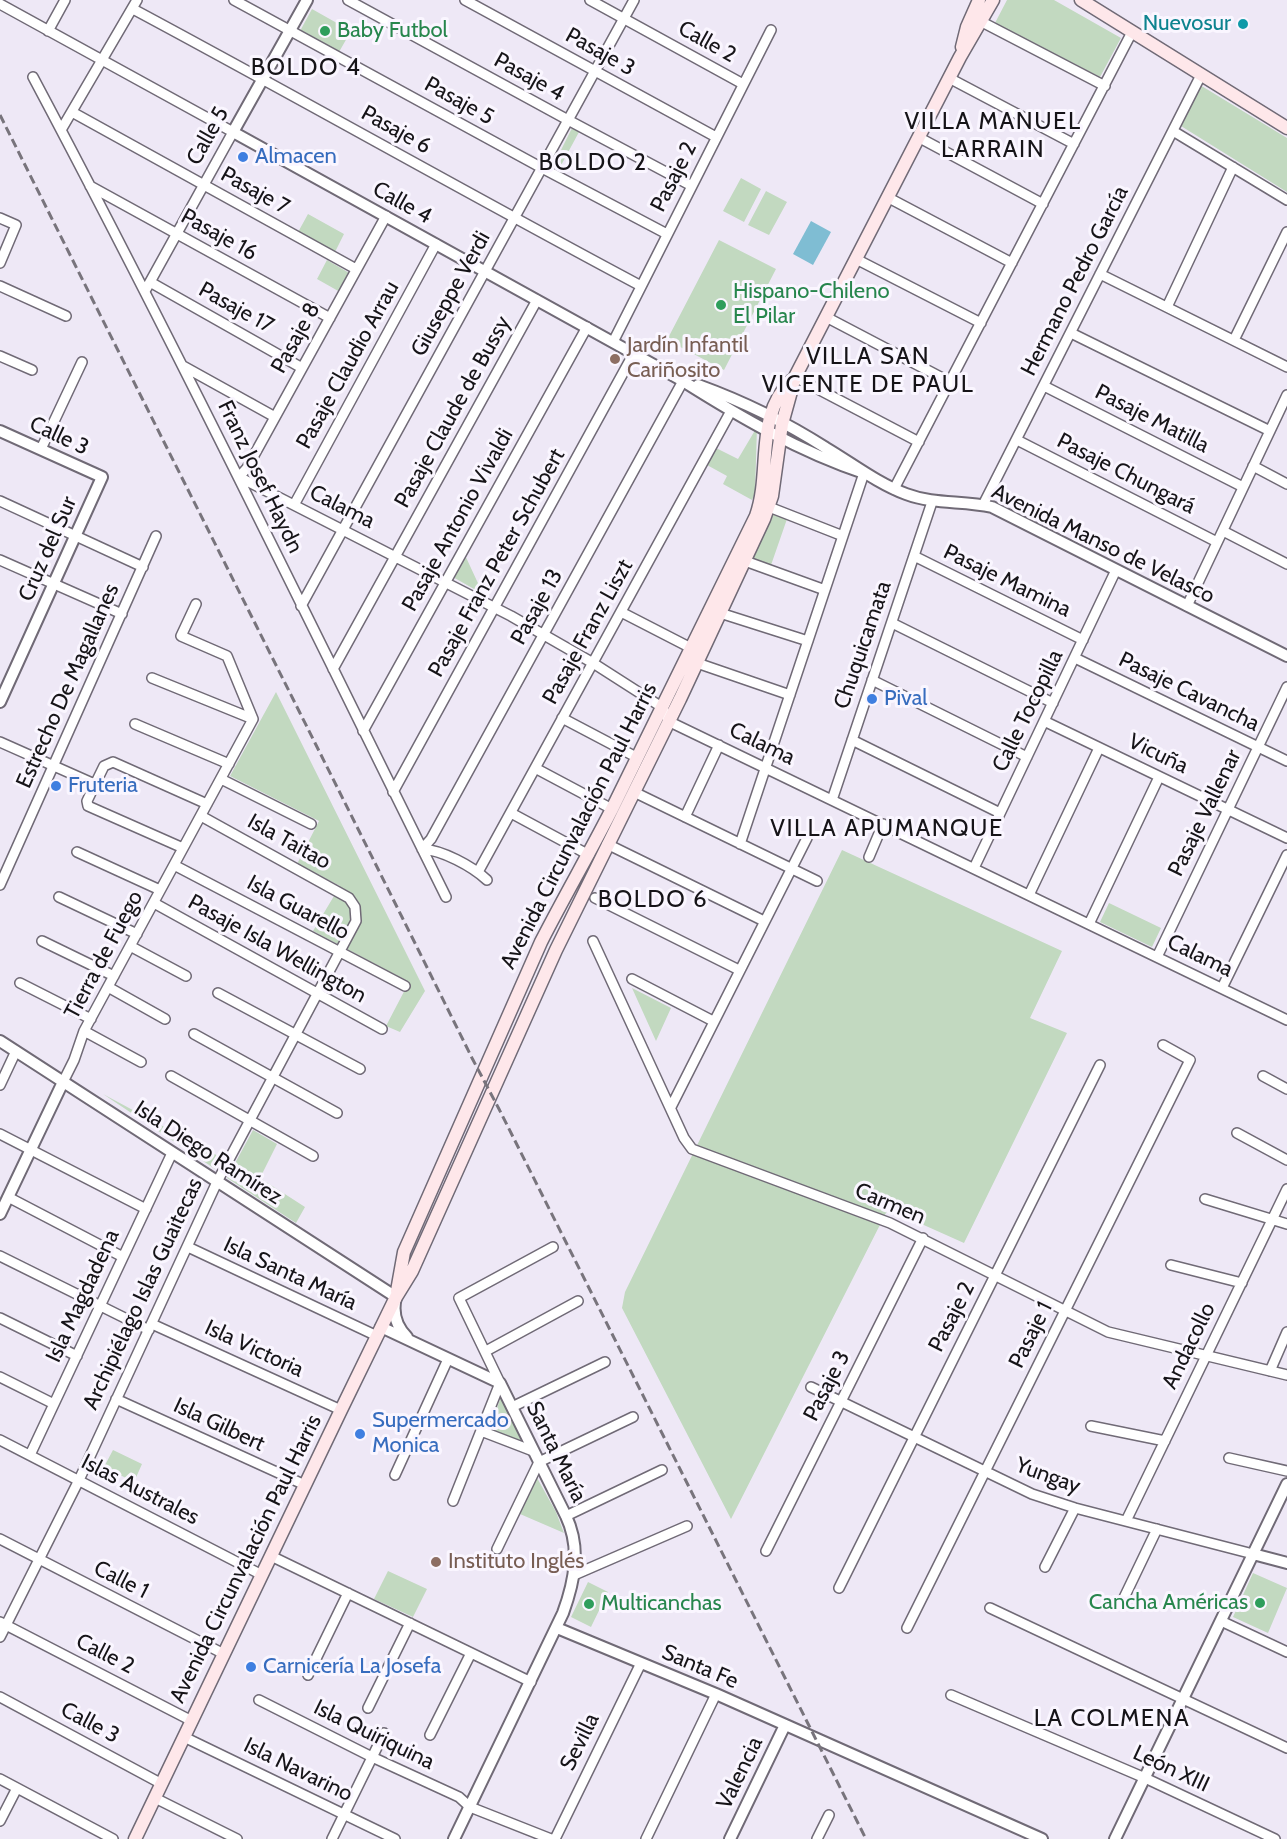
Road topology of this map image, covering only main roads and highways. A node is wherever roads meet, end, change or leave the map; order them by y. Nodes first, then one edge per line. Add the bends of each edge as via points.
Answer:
1 (979, 0) edge
2 (993, 0) edge
3 (1081, 0) edge
4 (960, 57) junction
5 (1287, 128) edge
6 (795, 377) junction
7 (396, 1297) junction
8 (135, 1839) edge

1 - 4 main road, Avenida Circunvalación Paul Harris
2 - 4 main road, Avenida Circunvalación Paul Harris
3 - 5 main road
4 - 6 main road, Avenida Circunvalación Paul Harris
6 - 7 main road, Avenida Circunvalación Paul Harris via 781,430 769,507 556,950 412,1271
6 - 7 main road, Avenida Circunvalación Paul Harris via 781,392 770,417 760,505 638,758 541,942 404,1252
7 - 8 main road, Avenida Circunvalación Paul Harris

